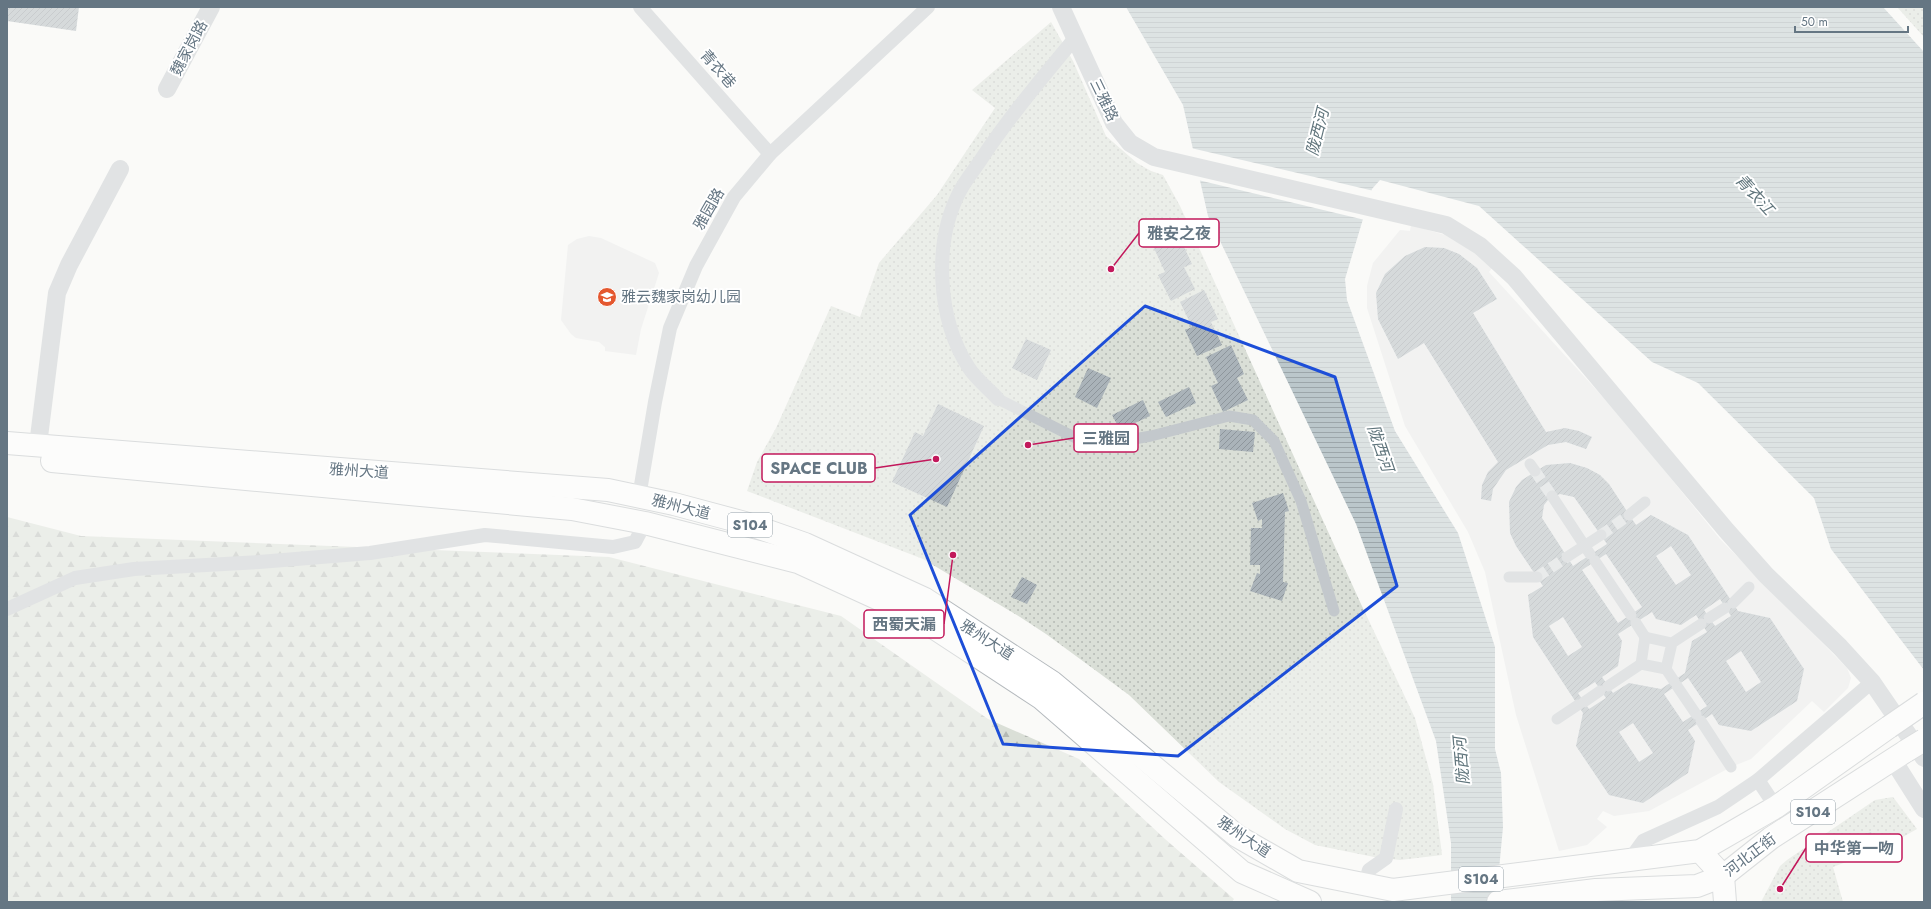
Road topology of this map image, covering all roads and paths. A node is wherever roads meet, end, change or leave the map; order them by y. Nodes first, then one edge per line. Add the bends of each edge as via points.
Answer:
1 (211, 7) edge
2 (640, 7) edge
3 (928, 7) edge
4 (1061, 7) edge
5 (1075, 38) junction
6 (167, 89) dead end
7 (770, 154) junction
8 (120, 169) dead end
9 (998, 399) joint
10 (7, 443) edge
11 (38, 445) junction
12 (7, 458) edge
13 (1552, 496) tunnel mouth
14 (639, 497) junction
15 (1644, 502) dead end
16 (1629, 515) tunnel mouth
17 (645, 523) junction
18 (1601, 535) tunnel mouth
19 (1590, 554) junction
20 (1567, 557) tunnel mouth
21 (1509, 577) dead end
22 (1537, 577) tunnel mouth
23 (1749, 587) dead end
24 (7, 609) edge
25 (1334, 611) dead end
26 (1645, 637) junction
27 (1672, 643) junction
28 (1641, 664) junction
29 (1666, 669) junction
30 (1872, 682) junction
31 (1924, 703) edge
32 (1557, 719) dead end
33 (1924, 740) edge
34 (1908, 756) edge
35 (1731, 767) dead end
36 (1758, 780) junction
37 (1776, 807) junction
38 (1396, 809) dead end
39 (1924, 809) edge
40 (1700, 851) junction
41 (1630, 859) junction
42 (1723, 876) junction
43 (1365, 884) junction
44 (1393, 890) joint
45 (1699, 894) edge
46 (1310, 902) edge
47 (1498, 902) edge
48 (1725, 902) edge

1 - 6 street, 魏家岗路
2 - 7 street, 青衣巷
3 - 7 street, 雅园路
4 - 5 street, 三雅路
5 - 9 street via 1003,127 960,191 948,222 942,261 943,293 951,330 961,356 970,370
5 - 30 street, 三雅路 via 1114,123 1130,143 1154,157 1446,225 1480,246 1514,277 1766,576 1840,647
7 - 14 street, 雅园路 via 734,197 696,266 670,328
8 - 11 street via 57,293
9 - 25 street via 1082,441 1117,442 1229,416 1253,420 1274,440 1301,501
10 - 11 main road, 雅州大道 / S104
11 - 14 main road, 雅州大道 / S104 via 608,490
12 - 17 main road, 雅州大道 / S104 via 572,509
13 - 19 street
14 - 43 main road, 雅州大道 / S104 via 745,523 805,544 925,599 1052,682 1237,836 1298,871
15 - 16 street
17 - 24 street via 635,542 613,547 485,536 370,553 134,569 75,578
17 - 46 main road, 雅州大道 / S104 via 798,562 916,616 1040,698 1242,872
18 - 19 street
19 - 20 street
19 - 26 street
21 - 22 street
23 - 27 street via 1729,605
26 - 27 street
26 - 28 street
27 - 29 street
28 - 29 street
28 - 32 street
29 - 35 street
30 - 34 street, 三雅路
30 - 36 street
31 - 37 main road, 河北正街 / S104, bridge
33 - 34 main road, S104, bridge
34 - 39 street, 三雅路
34 - 42 main road, 河北正街 / S104 via 1771,838
36 - 37 street
36 - 41 street via 1718,806 1643,841
37 - 40 main road, 河北正街 / S104
38 - 43 street via 1386,858 1369,870
40 - 41 main road, 河北正街 / S104
40 - 42 main road
40 - 45 main road
41 - 44 main road, 河北正街 / S104
42 - 45 main road, 河北正街 / S104
42 - 48 main road
43 - 44 main road, 雅州大道 / S104
45 - 47 main road, 河北正街 / S104 via 1596,890

